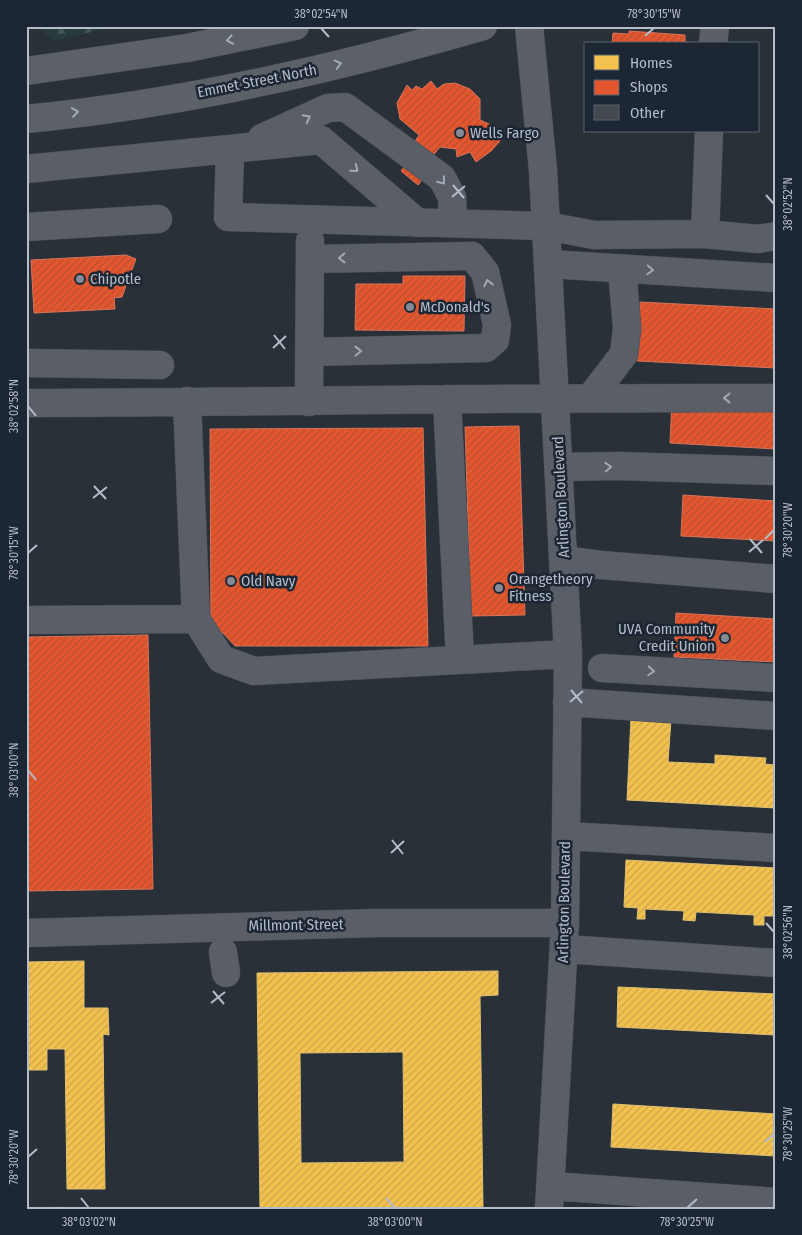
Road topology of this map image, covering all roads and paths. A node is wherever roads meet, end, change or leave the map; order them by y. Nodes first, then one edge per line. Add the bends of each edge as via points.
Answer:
1 (294, 26) edge
2 (483, 26) edge
3 (529, 26) edge
4 (715, 26) edge
5 (713, 42) edge
6 (26, 71) edge
7 (26, 119) edge
8 (710, 132) edge
9 (230, 150) junction
10 (26, 169) edge
11 (158, 219) dead end
12 (310, 220) junction
13 (418, 223) junction
14 (453, 223) junction
15 (547, 226) junction
16 (26, 227) edge
17 (705, 234) junction
18 (776, 236) edge
19 (310, 258) junction
20 (549, 264) junction
21 (622, 269) junction
22 (776, 278) edge
23 (309, 352) junction
24 (26, 362) edge
25 (160, 364) dead end
26 (556, 397) junction
27 (591, 397) junction
28 (776, 398) edge
29 (447, 399) junction
30 (187, 401) junction
31 (309, 402) junction
32 (26, 403) edge
33 (559, 467) junction
34 (776, 471) edge
35 (563, 560) junction
36 (776, 579) edge
37 (196, 619) junction
38 (26, 620) edge
39 (568, 654) junction
40 (460, 660) junction
41 (602, 668) dead end
42 (776, 678) edge
43 (567, 702) junction
44 (776, 716) edge
45 (566, 836) junction
46 (776, 848) edge
47 (565, 922) junction
48 (26, 933) edge
49 (564, 949) junction
50 (776, 963) edge
51 (550, 1198) edge
52 (776, 1202) edge

1 -> 6 main road via 187,48
7 -> 2 main road, Emmet Street North via 152,102 297,74
3 - 15 street, Arlington Boulevard
4 - 5 street
8 - 17 street
9 - 10 street
9 - 12 street via 228,218
9 -> 13 street via 320,140
9 -> 14 street via 328,108 345,107 442,178 452,197
11 - 16 street
12 - 13 street
12 - 19 street
13 - 14 street
14 - 15 street
15 - 17 street via 594,235
15 - 20 street, Arlington Boulevard
17 - 18 street via 758,240
19 - 23 street
23 -> 19 street via 486,348 495,340 497,326 485,272 472,256
20 - 21 street
20 - 26 street, Arlington Boulevard
21 -> 22 street
21 - 27 street via 628,328 624,354
23 - 31 street
24 - 25 street
26 - 27 street
26 - 29 street
26 - 33 street, Arlington Boulevard
28 -> 27 street
29 - 31 street
29 - 40 street
30 - 31 street
30 - 32 street
30 - 37 street
33 -> 34 street
33 - 35 street, Arlington Boulevard
35 - 36 street via 601,566
35 - 39 street, Arlington Boulevard
37 - 38 street
37 - 40 street via 221,659 254,671
39 - 40 street
39 - 43 street, Arlington Boulevard
41 -> 42 street
43 - 44 street
43 - 45 street, Arlington Boulevard
45 - 46 street
45 - 47 street, Arlington Boulevard
47 - 48 street, Millmont Street via 376,923
47 - 49 street, Arlington Boulevard
49 - 50 street
49 - 51 street, Arlington Boulevard
51 - 52 street

